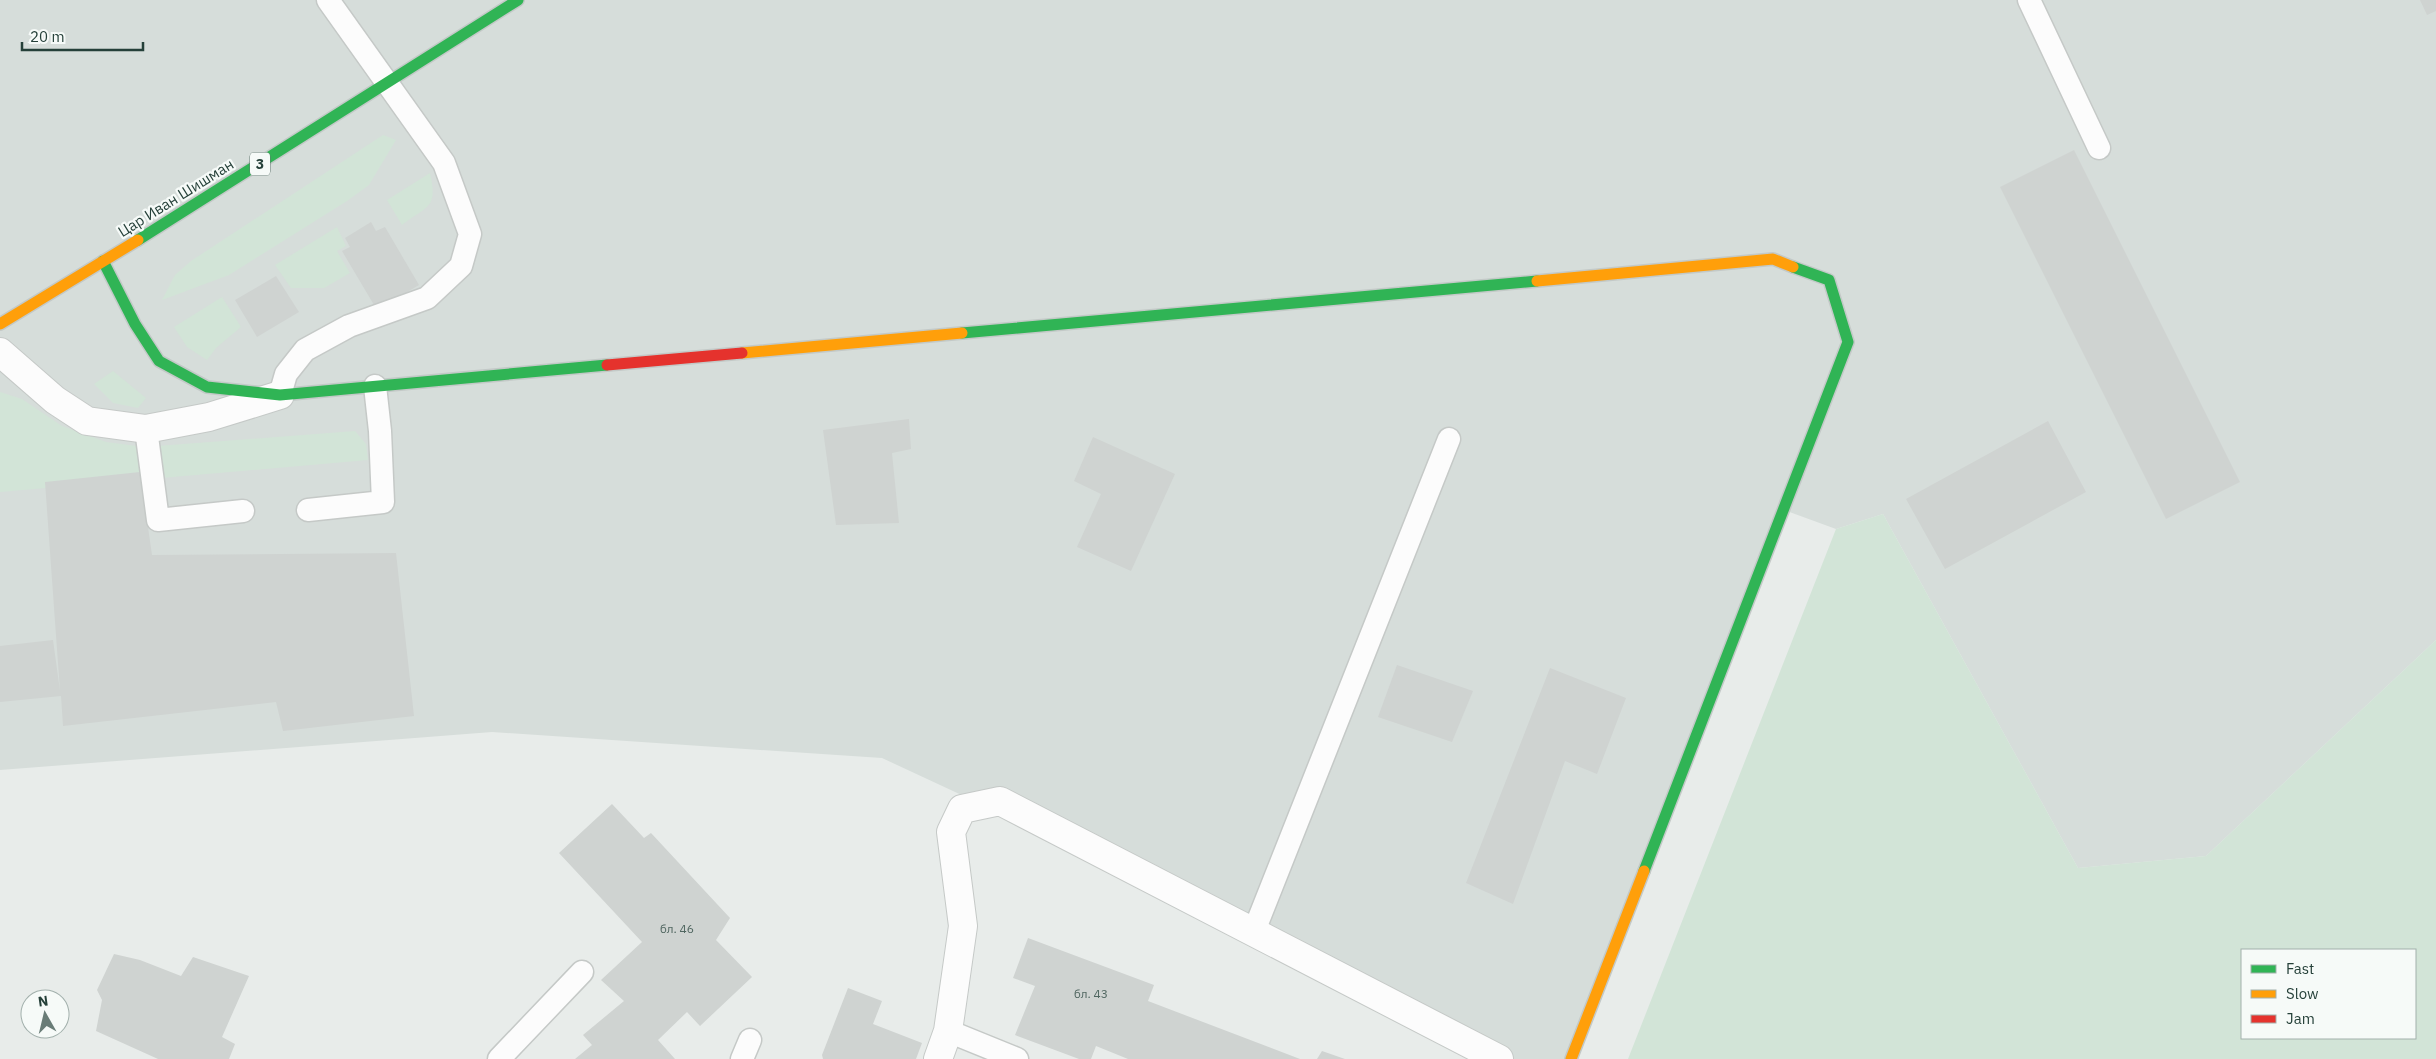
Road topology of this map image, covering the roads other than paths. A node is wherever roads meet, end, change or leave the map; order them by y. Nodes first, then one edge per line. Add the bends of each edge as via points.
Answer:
1 (328, 0) edge
2 (518, 0) edge
3 (2029, 0) edge
4 (385, 84) junction
5 (2099, 148) dead end
6 (103, 261) junction
7 (0, 324) edge
8 (0, 352) edge
9 (375, 386) junction
10 (280, 395) junction
11 (146, 429) junction
12 (1449, 439) dead end
13 (308, 510) dead end
14 (243, 511) dead end
15 (1254, 931) junction
16 (582, 972) dead end
17 (948, 1031) junction
18 (499, 1059) edge
19 (938, 1059) edge
20 (1017, 1059) edge
21 (1499, 1059) edge
22 (1571, 1059) edge

1 - 4 lane
2 - 4 street, Цар Иван Шишман / 3
3 - 5 lane
4 - 6 street, Цар Иван Шишман / 3
4 - 10 lane via 444,163 470,234 461,266 427,298 349,326 305,350 286,374
6 - 7 street, Цар Иван Шишман / 3
6 - 10 street via 135,324 159,362 207,387
8 - 11 street via 55,400 87,421
9 - 10 street
9 - 13 lane via 383,502
9 - 22 street via 1773,259 1829,280 1848,342
10 - 11 street via 209,417
11 - 14 lane via 158,520
12 - 15 lane
15 - 17 street via 1000,801 962,809 951,832 962,926
15 - 21 street
16 - 18 lane
17 - 19 street
17 - 20 lane

